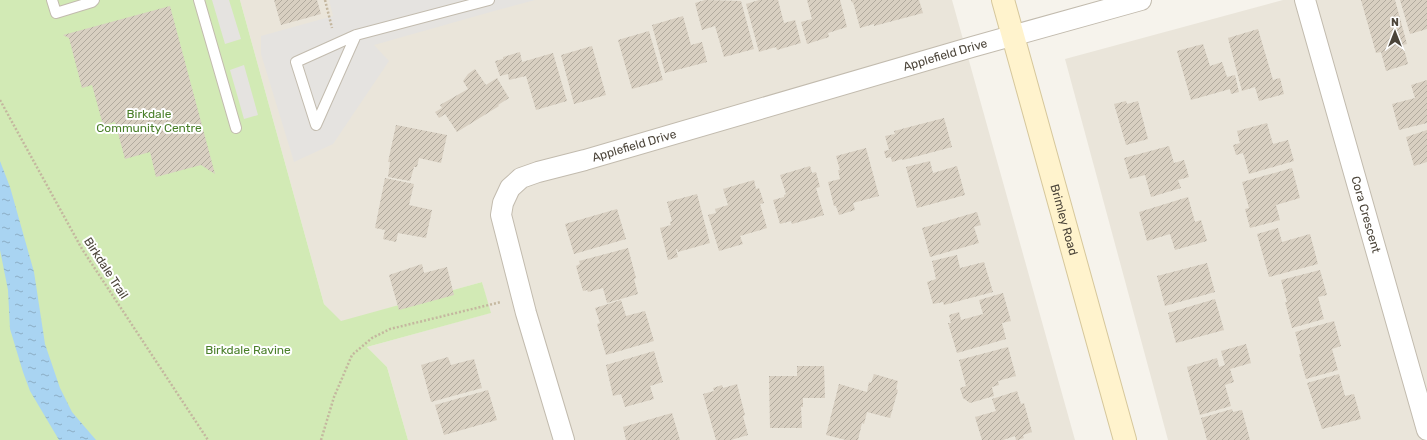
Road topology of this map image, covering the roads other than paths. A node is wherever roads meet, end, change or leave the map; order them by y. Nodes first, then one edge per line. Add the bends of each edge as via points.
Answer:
1 (52, 0) edge
2 (94, 0) edge
3 (199, 0) edge
4 (489, 0) edge
5 (1003, 0) edge
6 (1141, 0) edge
7 (1305, 0) edge
8 (356, 35) junction
9 (1013, 36) junction
10 (236, 128) dead end
11 (1427, 430) edge
12 (564, 440) edge
13 (1125, 440) edge

1 - 2 lane via 56,13
3 - 10 lane
4 - 8 lane
5 - 9 main road, Brimley Road
6 - 9 street, Applefield Drive
7 - 11 street, Cora Crescent
8 - 8 lane via 296,62 316,125
9 - 12 street, Applefield Drive via 521,178 510,188 501,215 522,298
9 - 13 main road, Brimley Road

